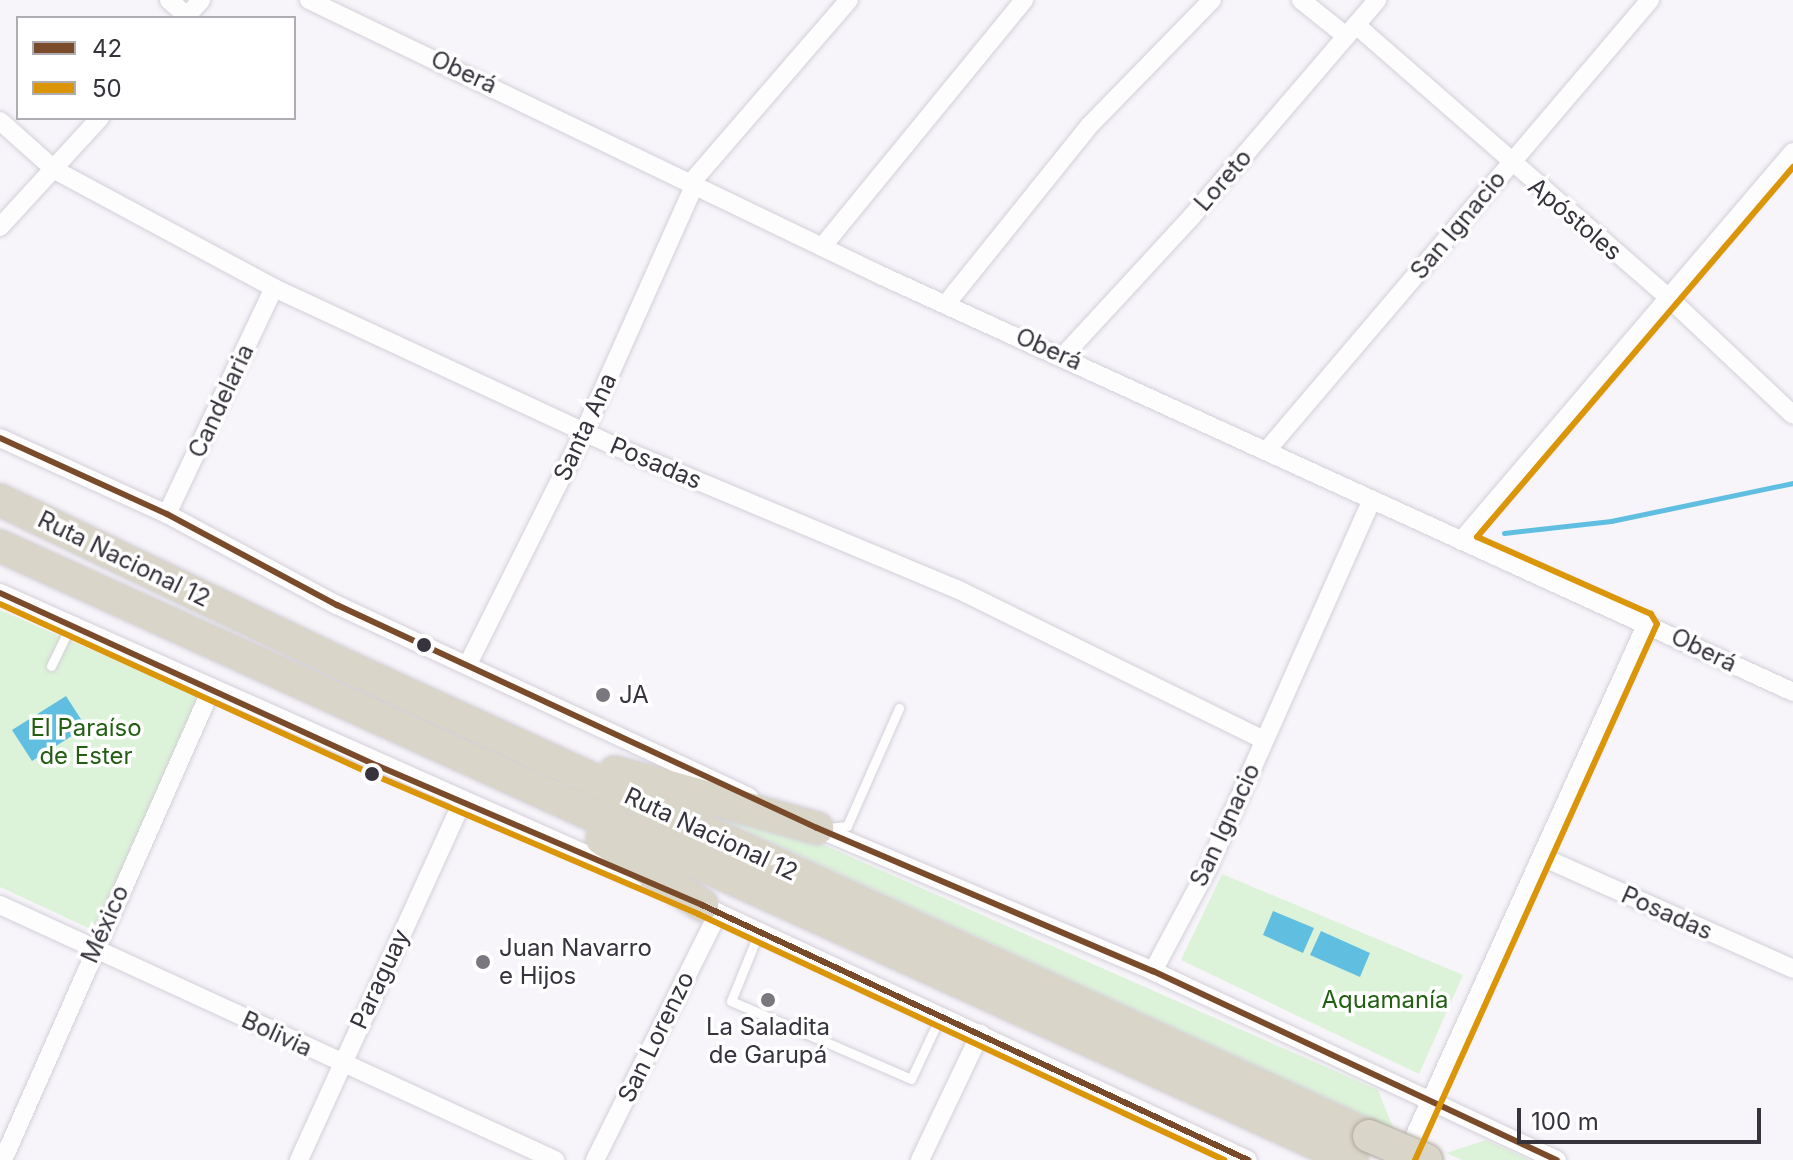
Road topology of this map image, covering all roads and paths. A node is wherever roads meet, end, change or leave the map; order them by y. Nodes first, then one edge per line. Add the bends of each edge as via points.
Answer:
1 (169, 0) edge
2 (201, 0) edge
3 (309, 0) edge
4 (849, 0) edge
5 (1024, 0) edge
6 (1212, 0) edge
7 (1301, 0) edge
8 (1377, 0) edge
9 (1650, 0) edge
10 (185, 16) edge
11 (187, 16) edge
12 (1351, 30) junction
13 (98, 120) edge
14 (0, 121) edge
15 (1793, 152) edge
16 (1510, 164) junction
17 (55, 170) junction
18 (692, 185) junction
19 (0, 227) edge
20 (822, 247) junction
21 (274, 288) junction
22 (1669, 298) junction
23 (946, 304) junction
24 (1064, 355) junction
25 (1793, 415) edge
26 (584, 432) junction
27 (0, 438) edge
28 (1267, 450) junction
29 (0, 500) edge
30 (1371, 501) junction
31 (167, 514) junction
32 (1461, 541) junction
33 (0, 546) edge
34 (0, 593) edge
35 (1647, 623) junction
36 (71, 625) junction
37 (468, 664) junction
38 (51, 666) dead end
39 (211, 690) junction
40 (1793, 692) edge
41 (899, 708) dead end
42 (1264, 740) junction
43 (525, 747) junction
44 (526, 789) junction
45 (463, 800) junction
46 (817, 828) junction
47 (1542, 857) junction
48 (0, 905) edge
49 (710, 909) junction
50 (759, 932) junction
51 (94, 947) junction
52 (1793, 969) edge
53 (1153, 971) junction
54 (941, 1016) junction
55 (980, 1034) junction
56 (340, 1064) junction
57 (1429, 1100) junction
58 (1361, 1148) edge
59 (1420, 1148) edge
60 (1227, 1155) edge
61 (3, 1160) edge
62 (299, 1160) edge
63 (555, 1160) edge
64 (595, 1160) edge
65 (920, 1160) edge
66 (1248, 1160) edge
67 (1557, 1160) edge

1 - 10 street
2 - 11 street
3 - 18 street, Oberá
4 - 18 street, Santa Ana
5 - 20 street
6 - 23 street via 1089,126
7 - 12 street, Apóstoles
8 - 12 street, Loreto
9 - 16 street, San Ignacio
12 - 16 street, Apóstoles
12 - 24 street, Loreto
13 - 17 street
14 - 17 street, Posadas
15 - 22 street
16 - 22 street, Apóstoles
16 - 28 street, San Ignacio
17 - 19 street
17 - 21 street, Posadas
18 - 20 street, Oberá
18 - 26 street, Santa Ana
20 - 23 street, Oberá
21 - 26 street, Posadas
21 - 31 street, Candelaria
22 - 25 street, Apóstoles
22 - 32 street
23 - 24 street, Oberá
24 - 28 street, Oberá
26 - 37 street, Santa Ana
26 - 42 street, Posadas via 957,589
27 - 31 street
28 - 30 street, Oberá
29 - 43 highway, Ruta Nacional 12
30 - 32 street, Oberá
30 - 42 street, San Ignacio
31 - 37 street via 312,593
32 - 35 street, Oberá
33 - 44 highway, Ruta Nacional 12
34 - 36 street
35 - 40 street, Oberá
35 - 47 street
36 - 38 lane
36 - 39 street
37 - 46 street
39 - 45 street
39 - 51 street, México
41 - 46 lane via 847,826
42 - 53 street, San Ignacio via 1207,870
43 - 46 highway
43 - 58 highway, Ruta Nacional 12
44 - 49 highway
44 - 58 highway, Ruta Nacional 12
45 - 49 street
45 - 56 street, Paraguay
46 - 53 street
47 - 52 street, Posadas
47 - 57 street
48 - 51 street, Bolivia
49 - 50 street
49 - 64 street, San Lorenzo
50 - 54 street
50 - 54 lane via 731,1001 911,1079
51 - 56 street, Bolivia
51 - 61 street, México
53 - 57 street
54 - 55 street
55 - 60 street
55 - 65 street
56 - 62 street, Paraguay
56 - 63 street, Bolivia
57 - 59 street
57 - 67 street
58 - 59 highway, Ruta Nacional 12, bridge
60 - 66 street

